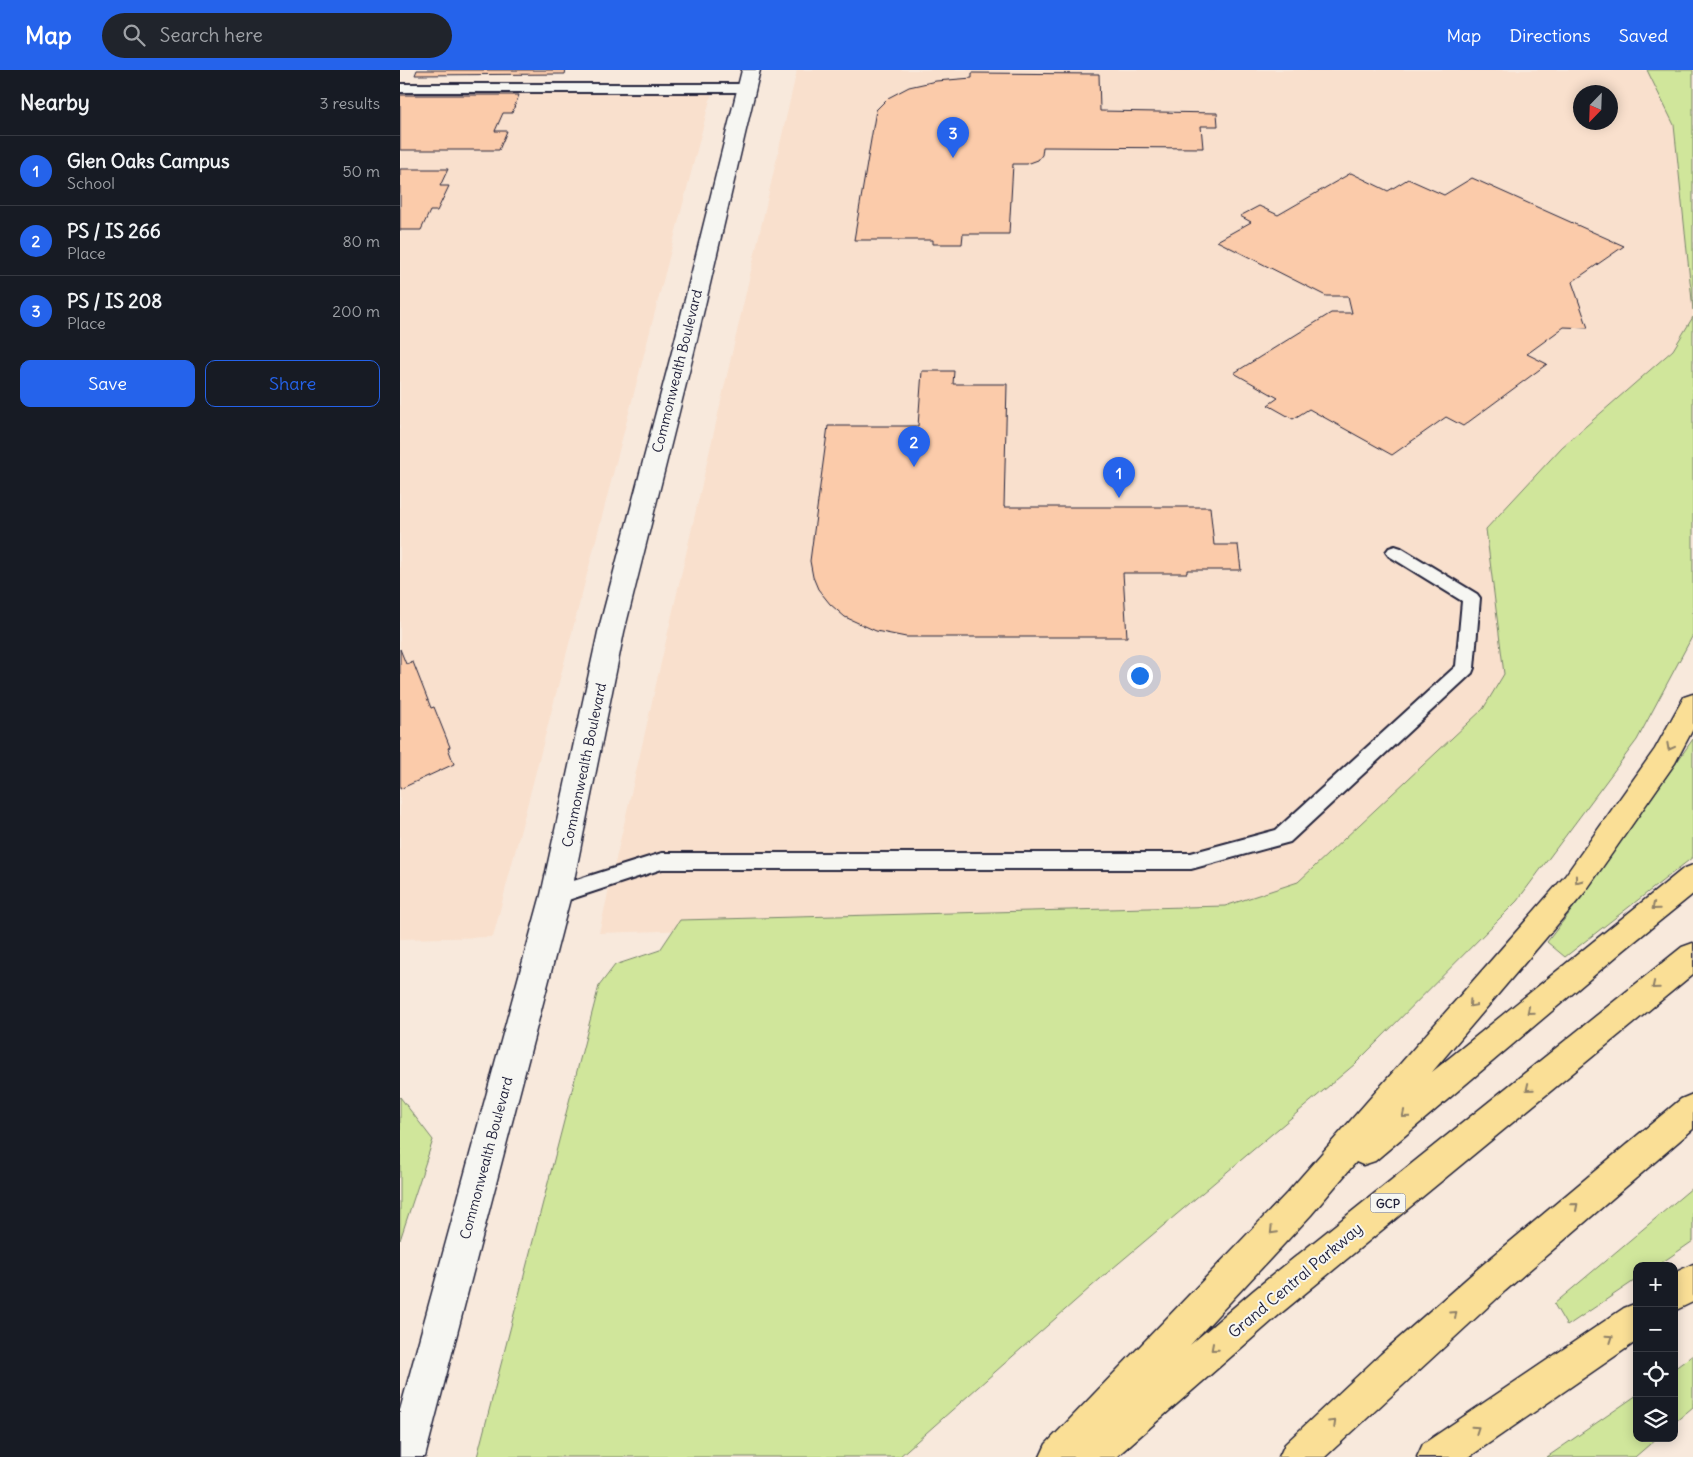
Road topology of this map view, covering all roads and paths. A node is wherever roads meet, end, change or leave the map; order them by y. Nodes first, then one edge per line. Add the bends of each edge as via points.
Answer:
1 (749, 79) edge
2 (400, 88) edge
3 (1395, 552) dead end
4 (1693, 704) edge
5 (1693, 877) edge
6 (556, 895) junction
7 (1693, 956) edge
8 (1693, 1109) edge
9 (1299, 1204) junction
10 (1693, 1281) edge
11 (1678, 1291) edge
12 (1633, 1323) edge
13 (406, 1457) edge
14 (1059, 1457) edge
15 (1087, 1457) edge
16 (1298, 1457) edge
17 (1436, 1457) edge

1 - 2 lane
1 - 6 street, Commonwealth Boulevard via 611,632
3 - 6 lane via 1471,598 1466,668 1283,836 1191,860 662,861
4 -> 9 highway via 1665,756 1575,884
5 -> 9 highway
6 - 13 street, Commonwealth Boulevard
7 -> 15 highway, Grand Central Parkway / GCP via 1267,1302
16 -> 8 highway via 1580,1202
9 -> 14 highway
10 - 11 highway
17 -> 12 highway

